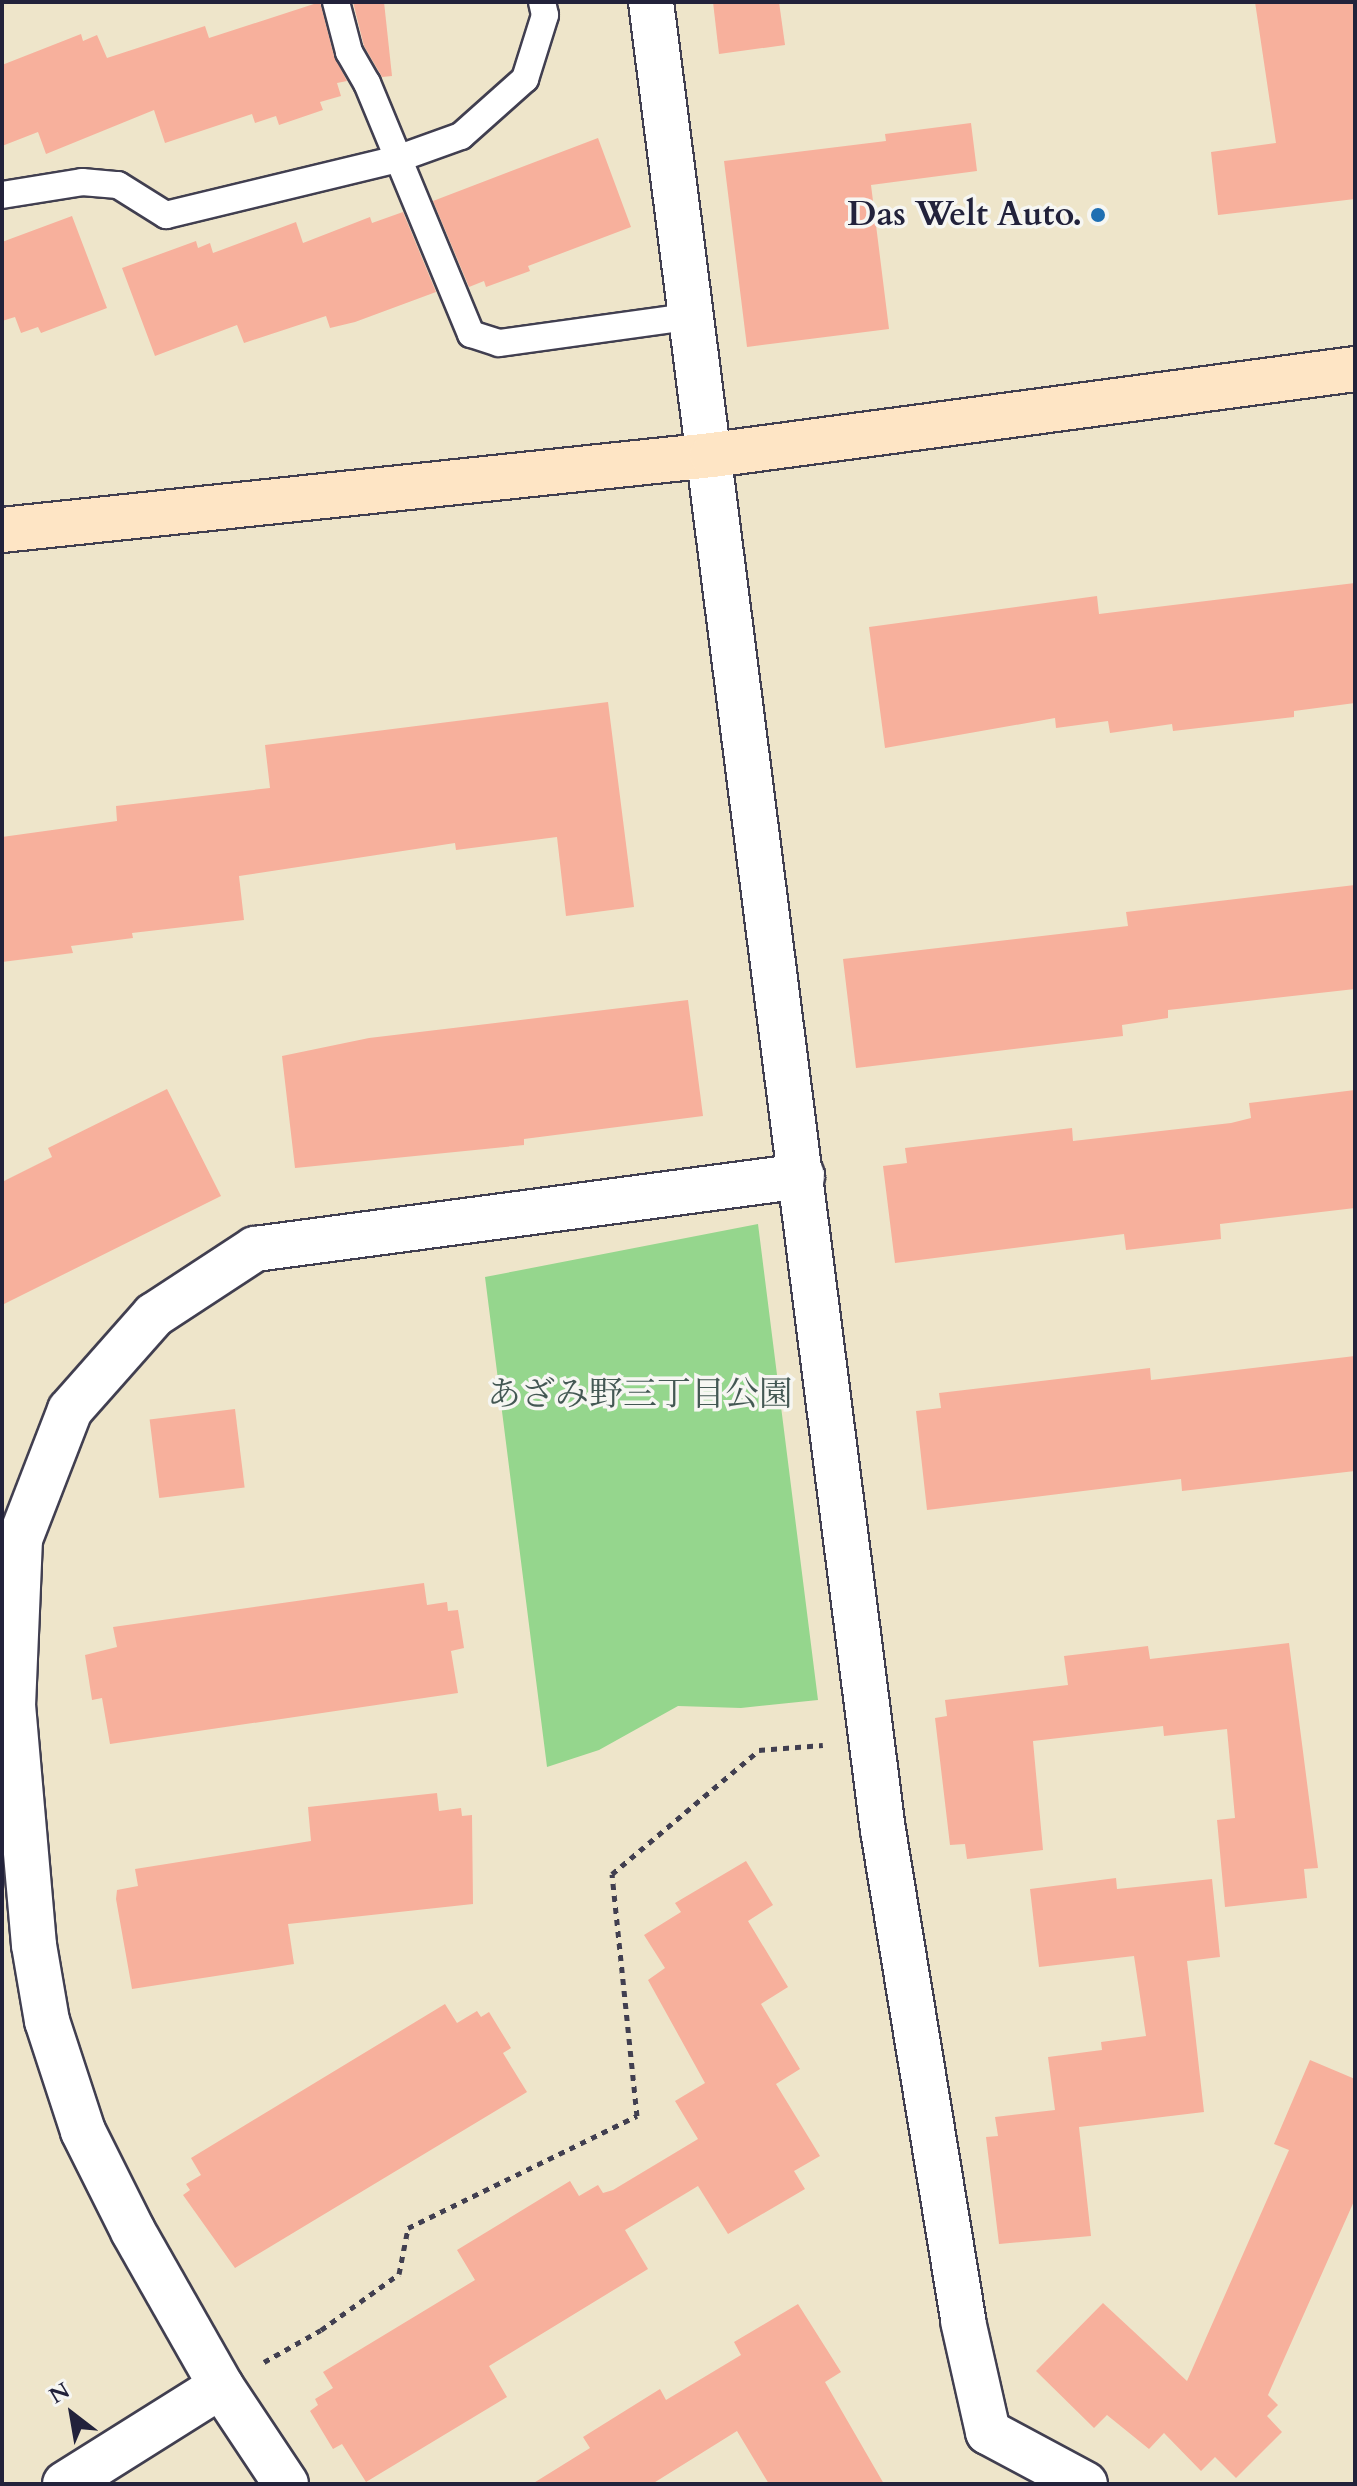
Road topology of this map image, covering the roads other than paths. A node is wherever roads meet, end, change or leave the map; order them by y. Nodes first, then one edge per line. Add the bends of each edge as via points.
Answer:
1 (336, 2) edge
2 (542, 2) edge
3 (651, 2) edge
4 (397, 159) junction
5 (2, 195) edge
6 (693, 316) junction
7 (1355, 369) edge
8 (712, 455) junction
9 (2, 530) edge
10 (802, 1176) junction
11 (221, 2386) junction
12 (65, 2484) edge
13 (286, 2484) edge
14 (1085, 2484) edge

1 - 4 lane via 339,26
2 - 4 lane via 545,15 525,79 461,136
3 - 6 street
4 - 5 lane via 166,215 118,185 82,182
4 - 6 lane via 471,334 499,343
6 - 8 street
7 - 8 street
8 - 9 street
8 - 10 street
10 - 11 street via 255,1249 154,1315 70,1410 20,1539 13,1706 34,1945 47,2021 83,2131
10 - 14 street via 872,1741 963,2321 988,2432
11 - 12 street
11 - 13 street

